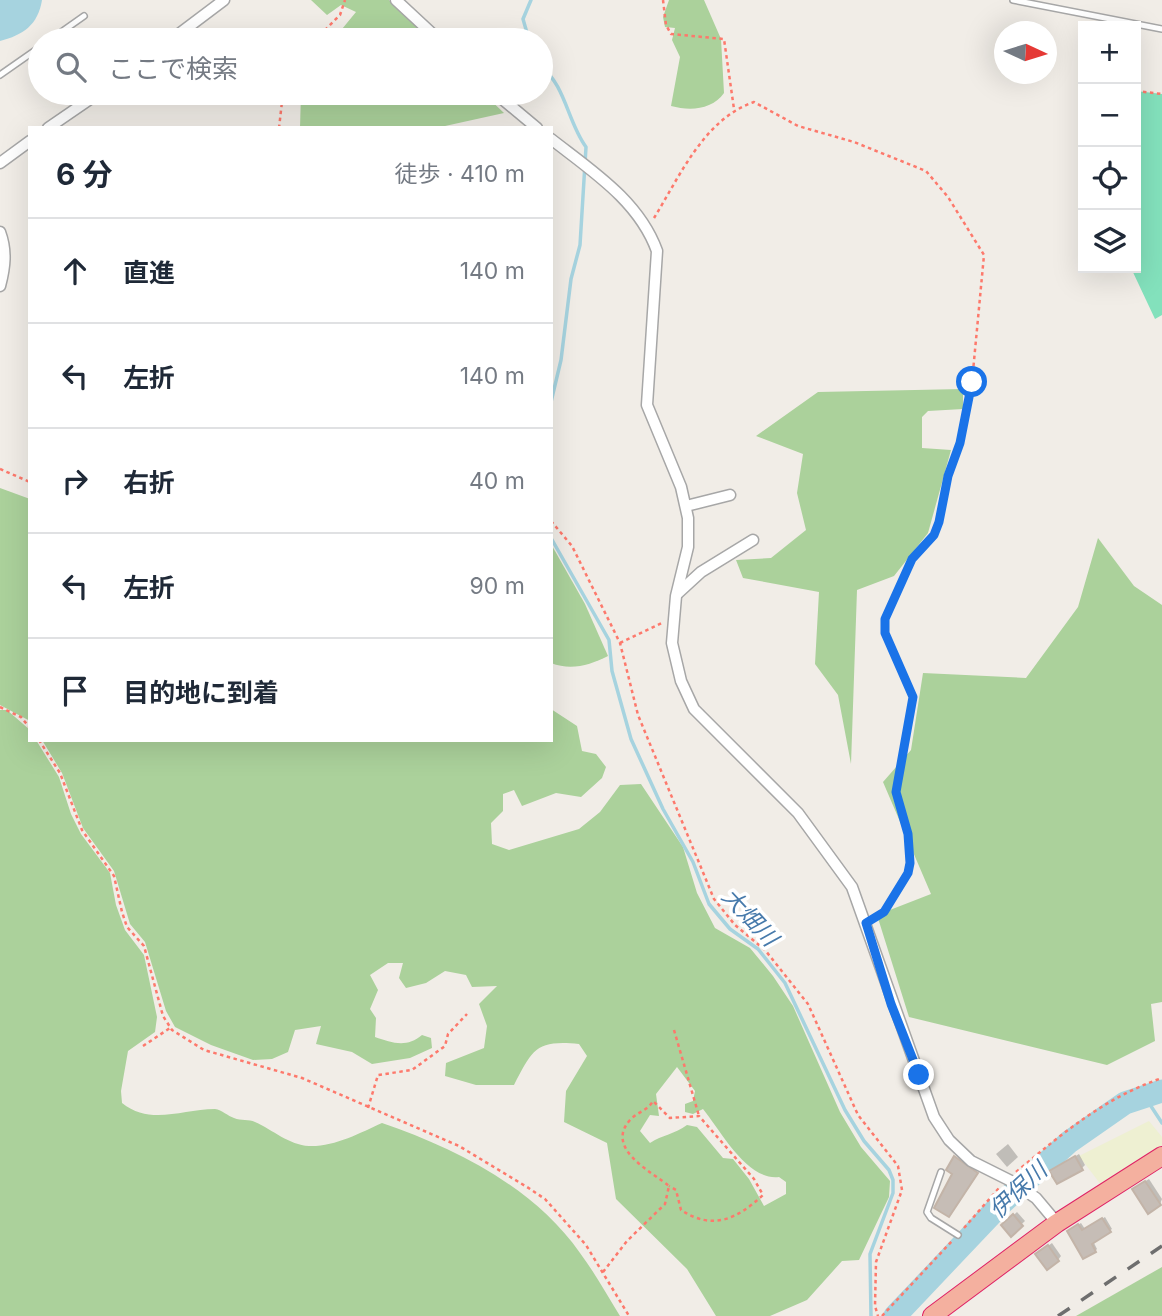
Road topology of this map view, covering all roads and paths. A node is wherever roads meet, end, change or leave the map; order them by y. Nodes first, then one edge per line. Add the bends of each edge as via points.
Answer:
1 (224, 0) edge
2 (345, 0) edge
3 (396, 0) edge
4 (663, 0) edge
5 (1013, 0) edge
6 (84, 16) dead end
7 (67, 28) edge
8 (188, 28) edge
9 (328, 28) edge
10 (426, 28) edge
11 (1162, 29) edge
12 (28, 55) edge
13 (0, 75) edge
14 (1141, 92) edge
15 (1162, 94) edge
16 (82, 105) edge
17 (282, 105) edge
18 (509, 105) edge
19 (734, 109) junction
20 (51, 126) edge
21 (279, 126) edge
22 (535, 126) edge
23 (553, 141) edge
24 (28, 142) edge
25 (0, 163) edge
26 (648, 227) junction
27 (0, 232) edge
28 (0, 286) edge
29 (0, 469) edge
30 (28, 481) edge
31 (730, 495) dead end
32 (686, 506) junction
33 (553, 524) edge
34 (753, 540) dead end
35 (677, 594) junction
36 (673, 622) junction
37 (620, 643) junction
38 (0, 707) edge
39 (28, 726) edge
40 (40, 742) edge
41 (866, 923) junction
42 (467, 1014) dead end
43 (171, 1028) junction
44 (674, 1030) dead end
45 (143, 1046) dead end
46 (1162, 1078) edge
47 (368, 1108) junction
48 (699, 1116) junction
49 (1162, 1156) edge
50 (941, 1172) dead end
51 (1009, 1180) junction
52 (670, 1186) junction
53 (1057, 1223) junction
54 (958, 1235) junction
55 (603, 1272) junction
56 (629, 1316) edge
57 (880, 1316) edge
58 (932, 1316) edge

1 - 8 street
2 - 9 path via 340,15
3 - 10 street
4 - 19 path via 671,34 724,39
5 - 11 lane
6 - 7 lane
12 - 13 lane
14 - 15 path
16 - 20 street
17 - 21 path
18 - 22 street
19 - 26 path via 701,141
19 - 41 path via 754,102 798,126 926,171 984,255 972,382 939,522 934,535 912,559 885,619 885,633 913,697 896,792 908,834 910,863 884,912
23 - 26 street via 624,198
24 - 25 street
26 - 32 street via 657,251 647,405
27 - 28 street via 5,244
29 - 30 path
31 - 32 street
32 - 35 street via 688,547
33 - 37 path via 572,546
34 - 35 street via 701,572
35 - 36 street
36 - 37 path via 654,625
36 - 41 street via 674,659 694,709 798,813 852,887
37 - 57 path via 638,715 714,899 735,925 751,934 801,994 858,1115 898,1166 902,1190 876,1262 875,1306
38 - 39 path
40 - 43 path via 60,773 82,830 114,876 127,927 144,946 163,1017
41 - 51 street via 934,1117 971,1161
42 - 47 path via 448,1034 445,1046 412,1070 378,1075
43 - 45 path
43 - 47 path via 204,1050 302,1079
44 - 48 path
46 - 51 path via 1123,1092 1087,1113
47 - 55 path via 459,1146 544,1199 586,1245
48 - 52 path via 670,1118 653,1101 625,1130 635,1163
48 - 52 path via 754,1179 762,1195 736,1217 707,1220 681,1210 676,1189
49 - 53 highway
50 - 54 lane via 928,1212
51 - 53 street
51 - 54 path
52 - 55 path via 665,1204
53 - 58 highway
54 - 57 path
55 - 56 path

